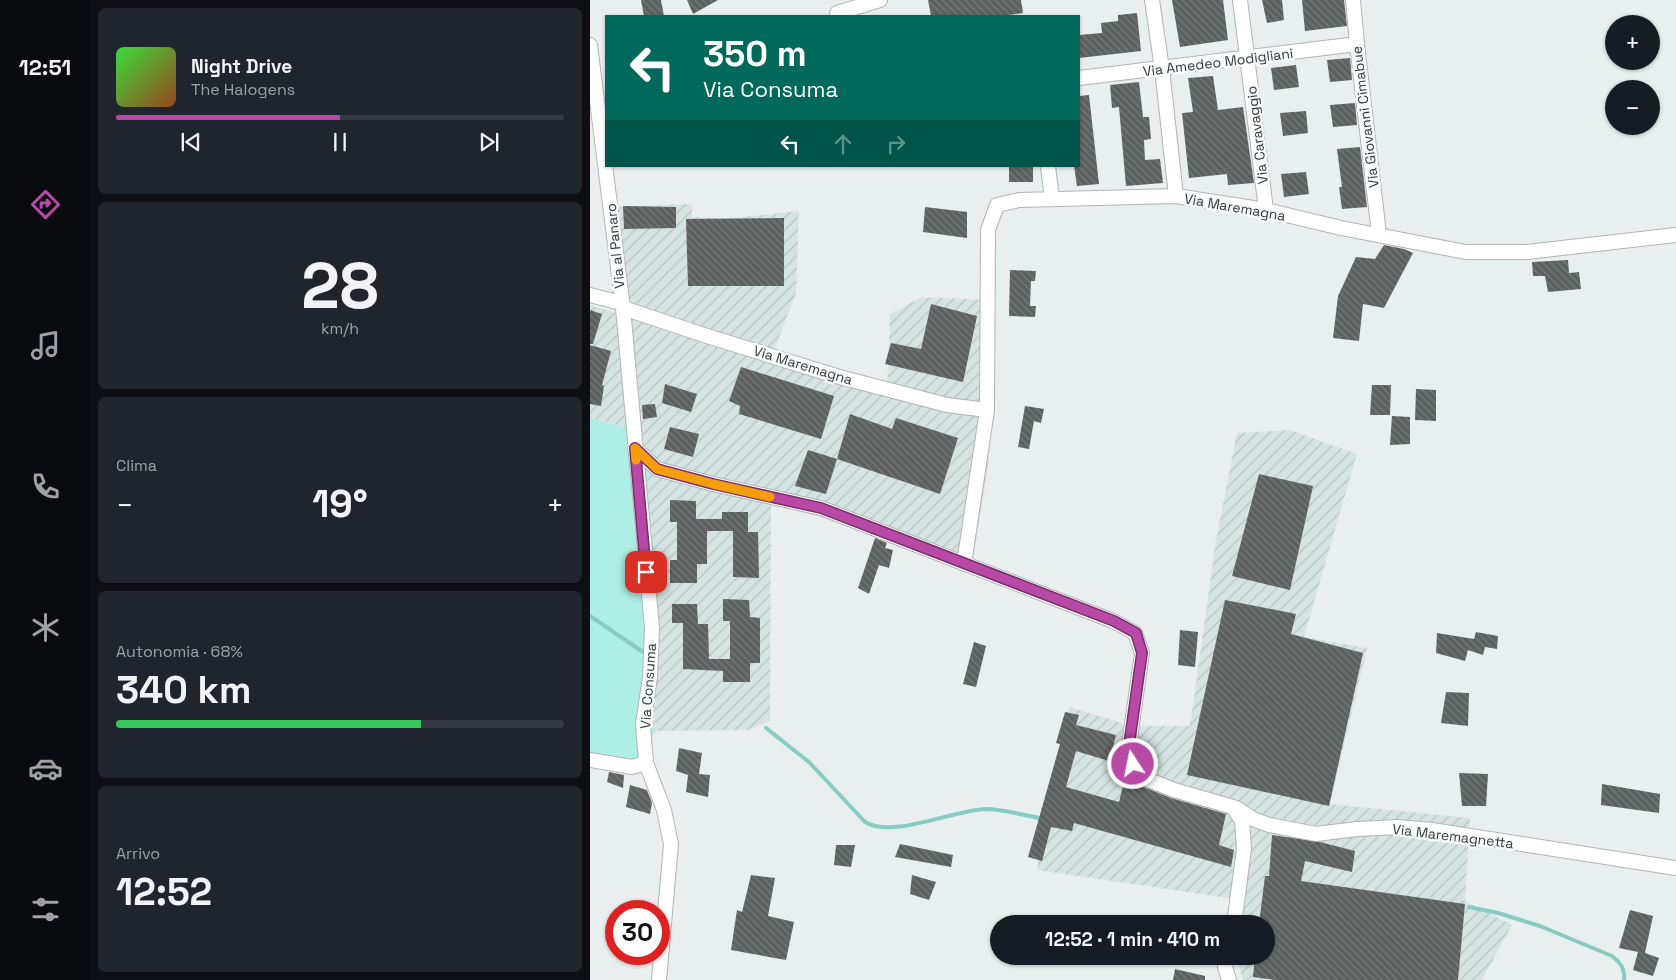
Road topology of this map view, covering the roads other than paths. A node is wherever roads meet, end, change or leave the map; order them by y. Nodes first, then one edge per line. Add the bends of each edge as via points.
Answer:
1 (880, 0) edge
2 (1152, 0) edge
3 (1240, 0) edge
4 (1353, 0) edge
5 (837, 13) dead end
6 (1357, 44) junction
7 (590, 45) edge
8 (1248, 58) junction
9 (1162, 69) junction
10 (1080, 78) edge
11 (605, 161) edge
12 (606, 167) edge
13 (1048, 167) edge
14 (1176, 196) junction
15 (1052, 199) junction
16 (1266, 210) junction
17 (1379, 234) junction
18 (1676, 235) edge
19 (590, 295) edge
20 (622, 306) junction
21 (987, 410) junction
22 (635, 448) junction
23 (964, 564) junction
24 (590, 760) edge
25 (646, 763) junction
26 (1233, 807) junction
27 (1676, 868) edge
28 (1235, 915) edge
29 (659, 980) edge

1 - 5 street
2 - 9 street
3 - 8 street, Via Caravaggio
4 - 6 street, Via Giovanni Cimabue
6 - 8 street, Via Amedeo Modigliani
6 - 17 street, Via Giovanni Cimabue
7 - 11 street, Via al Panaro
8 - 9 street, Via Amedeo Modigliani
8 - 16 street, Via Caravaggio
9 - 10 street, Via Amedeo Modigliani
9 - 14 street
12 - 20 street, Via al Panaro
13 - 15 street
14 - 15 street, Via Maremagna
14 - 16 street, Via Maremagna
15 - 21 street, Via Maremagna via 1019,200 997,205 988,230
16 - 17 street, Via Maremagna
17 - 18 street, Via Maremagna via 1466,252 1527,252
19 - 20 street, Via Maremagna
20 - 21 street, Via Maremagna via 836,376 947,405
20 - 22 street, Via al Panaro
21 - 23 street, Via Maremagna
22 - 23 street via 657,469 821,508
22 - 25 street, Via Consuma via 652,628 650,677 643,724
23 - 26 street, Via Maremagnetta via 1114,621 1136,633 1142,653 1128,752 1139,776
24 - 25 street via 632,767
25 - 29 street, Via Consuma via 664,810 671,844
26 - 27 street, Via Maremagnetta via 1253,820 1316,834 1406,828
26 - 28 street via 1242,821 1244,849

